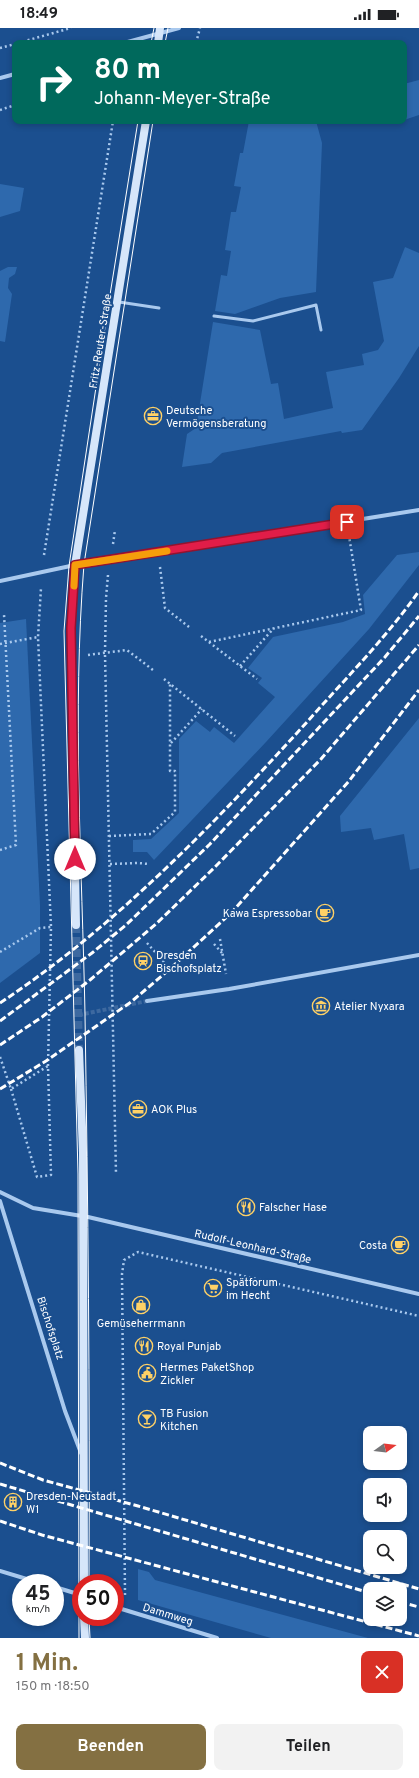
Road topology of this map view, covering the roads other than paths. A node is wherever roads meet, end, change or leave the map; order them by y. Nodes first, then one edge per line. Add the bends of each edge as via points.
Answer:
1 (179, 28) edge
2 (160, 31) edge
3 (133, 40) edge
4 (12, 75) edge
5 (0, 78) edge
6 (146, 124) edge
7 (117, 302) junction
8 (159, 308) dead end
9 (214, 316) dead end
10 (321, 330) dead end
11 (419, 510) edge
12 (75, 565) junction
13 (0, 581) edge
14 (76, 925) tunnel mouth
15 (419, 955) edge
16 (147, 1001) tunnel mouth
17 (79, 1050) tunnel mouth
18 (0, 1192) edge
19 (0, 1201) edge
20 (82, 1216) junction
21 (419, 1294) edge
22 (84, 1460) junction
23 (0, 1571) edge
24 (84, 1574) edge
25 (12, 1575) edge
26 (124, 1611) edge
27 (84, 1626) edge
28 (85, 1638) edge
29 (217, 1638) edge

1 - 2 street
2 - 3 street
4 - 5 street
6 - 7 main road, Fritz-Reuter-Straße
7 - 8 lane
7 - 12 main road, Fritz-Reuter-Straße
9 - 10 lane via 253,321 316,305
11 - 12 street
12 - 13 street
12 - 14 main road via 71,628
15 - 16 street
17 - 20 main road, Bischofsplatz via 83,1153
18 - 20 street via 33,1208
19 - 22 street, Bischofsplatz via 65,1411
20 - 21 street, Rudolf-Leonhard-Straße
20 - 22 main road, Bischofsplatz
22 - 24 main road, Bischofsplatz
23 - 25 street
26 - 29 street, Dammweg
27 - 28 main road

